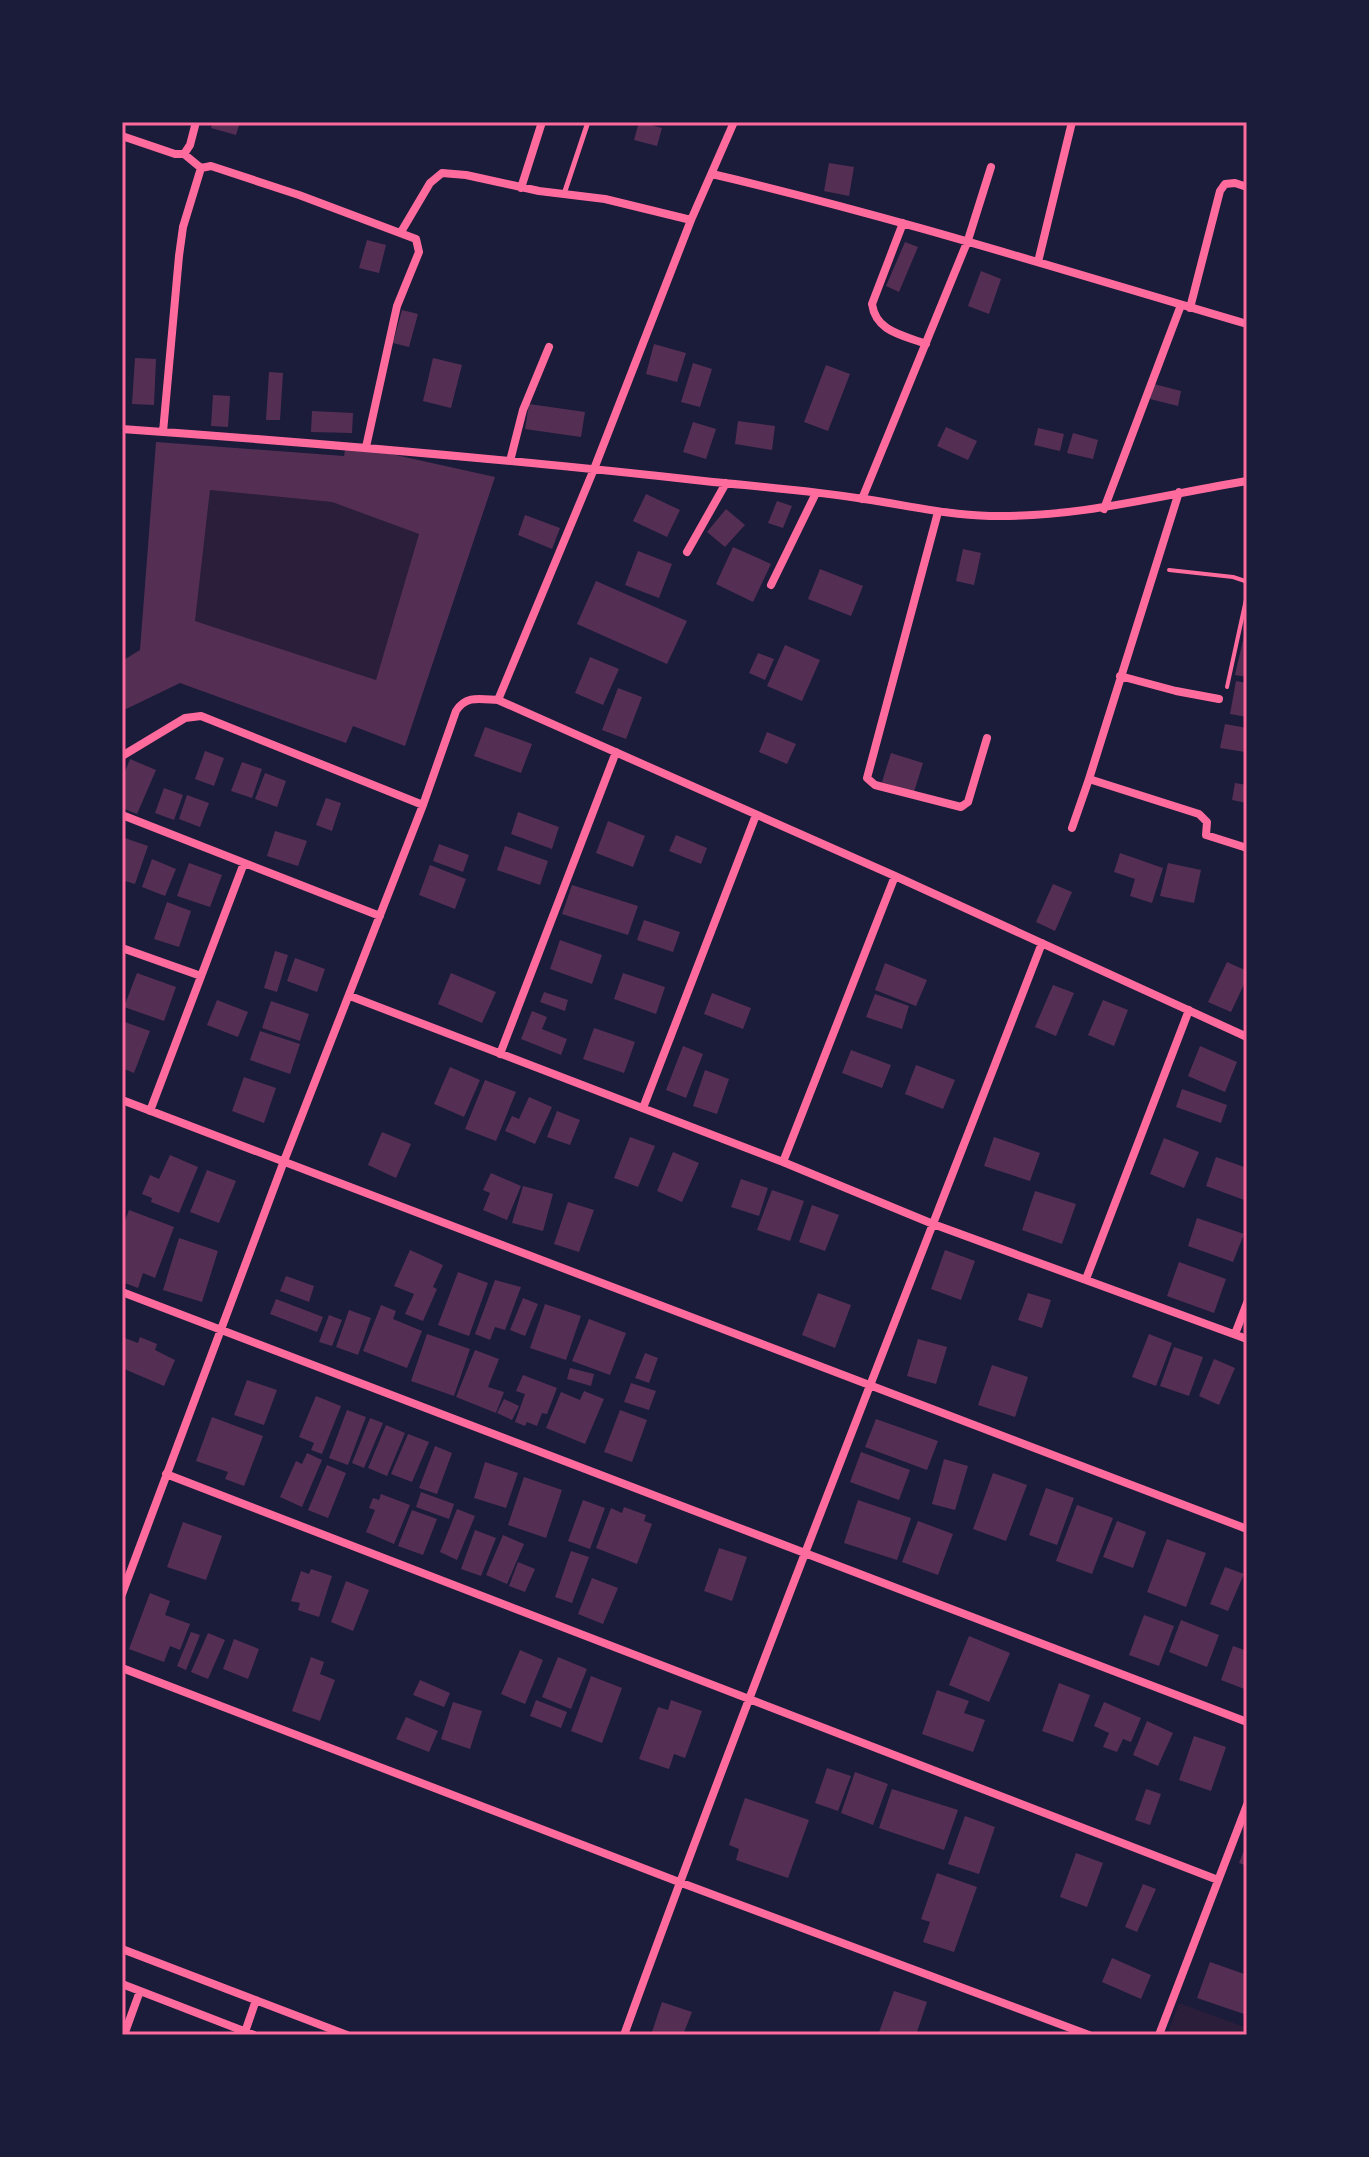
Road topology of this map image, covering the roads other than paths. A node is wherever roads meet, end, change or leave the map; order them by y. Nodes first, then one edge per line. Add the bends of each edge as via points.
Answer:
1 (196, 122) edge
2 (542, 122) edge
3 (588, 122) edge
4 (734, 122) edge
5 (1072, 122) edge
6 (122, 136) edge
7 (184, 154) junction
8 (991, 167) dead end
9 (201, 168) junction
10 (712, 174) junction
11 (1247, 187) edge
12 (521, 188) junction
13 (564, 194) junction
14 (691, 220) junction
15 (903, 223) junction
16 (401, 232) junction
17 (968, 240) junction
18 (1038, 262) junction
19 (1186, 306) junction
20 (1247, 324) edge
21 (926, 344) junction
22 (549, 347) dead end
23 (122, 429) edge
24 (163, 432) junction
25 (366, 447) junction
26 (510, 461) junction
27 (594, 469) junction
28 (1247, 481) edge
29 (726, 483) junction
30 (1179, 492) junction
31 (816, 493) junction
32 (862, 499) junction
33 (1104, 509) junction
34 (938, 512) junction
35 (687, 552) dead end
36 (771, 585) dead end
37 (1120, 676) junction
38 (1219, 699) road end
39 (498, 700) junction
40 (987, 738) dead end
41 (616, 752) junction
42 (122, 756) edge
43 (1089, 779) junction
44 (423, 805) junction
45 (122, 815) edge
46 (756, 815) junction
47 (1072, 828) dead end
48 (1247, 848) edge
49 (244, 863) junction
50 (895, 876) junction
51 (380, 916) junction
52 (1042, 943) junction
53 (122, 948) edge
54 (201, 976) junction
55 (350, 996) junction
56 (1189, 1010) junction
57 (1247, 1037) edge
58 (500, 1054) junction
59 (122, 1100) edge
60 (643, 1108) junction
61 (150, 1111) junction
62 (284, 1161) junction
63 (783, 1162) junction
64 (933, 1224) junction
65 (1086, 1279) junction
66 (122, 1292) edge
67 (1247, 1303) edge
68 (220, 1329) junction
69 (1235, 1334) junction
70 (1247, 1339) edge
71 (869, 1386) junction
72 (166, 1474) junction
73 (1246, 1526) edge
74 (805, 1553) junction
75 (122, 1594) edge
76 (122, 1668) edge
77 (749, 1699) junction
78 (1247, 1722) edge
79 (1247, 1805) edge
80 (1218, 1880) junction
81 (679, 1882) junction
82 (122, 1949) edge
83 (122, 1984) edge
84 (140, 1991) junction
85 (256, 2000) junction
86 (250, 2033) edge
87 (124, 2035) edge
88 (347, 2035) edge
89 (624, 2035) edge
90 (1089, 2035) edge
91 (1159, 2035) edge

1 - 7 street
2 - 12 street
3 - 13 lane
4 - 10 street
5 - 18 street
6 - 7 street
7 - 9 street
8 - 17 street
9 - 16 street via 211,166
9 - 24 street via 181,242
10 - 14 street
10 - 15 street
11 - 19 street via 1225,184 1220,191
12 - 13 street
12 - 16 street via 442,173 430,183
13 - 14 street
14 - 27 street
15 - 17 street
15 - 21 street via 872,304 874,315 882,327
16 - 25 street via 416,239 419,252 397,306
17 - 18 street
17 - 21 street
18 - 19 street
19 - 20 street
19 - 33 street
21 - 32 street
22 - 26 street via 523,410
23 - 24 street
24 - 25 street
25 - 26 street
26 - 27 street
27 - 29 street
27 - 39 street
28 - 30 street
29 - 31 street
29 - 35 street
30 - 33 street
30 - 37 street
31 - 32 street
31 - 36 street
32 - 34 street
33 - 34 street via 1055,515
34 - 40 street via 867,778 875,785 961,807 968,802
37 - 38 street
37 - 43 street
39 - 41 street
39 - 44 street via 462,702
41 - 46 street
41 - 58 street
42 - 44 street via 185,718 201,716
43 - 47 street
43 - 48 street via 1199,814 1207,822 1206,835
44 - 51 street
45 - 49 street
46 - 50 street
46 - 60 street
49 - 51 street
49 - 54 street
50 - 52 street
50 - 63 street
51 - 55 street
52 - 56 street
52 - 64 street
53 - 54 street
54 - 61 street
55 - 58 street
55 - 62 street
56 - 57 street
56 - 65 street
58 - 60 street
59 - 61 street
60 - 63 street
61 - 62 street
62 - 68 street
62 - 71 street
63 - 64 street
64 - 65 street
64 - 71 street
65 - 69 street
66 - 68 street
67 - 69 street
68 - 72 street
68 - 74 street
69 - 70 street
71 - 73 street
71 - 74 street
72 - 75 street
72 - 77 street
74 - 77 street
74 - 78 street
76 - 81 street
77 - 80 street
77 - 81 street
79 - 80 street
80 - 91 street
81 - 89 street
81 - 90 street
82 - 85 street
83 - 84 street
84 - 86 street
84 - 87 street
85 - 86 street
85 - 88 street

